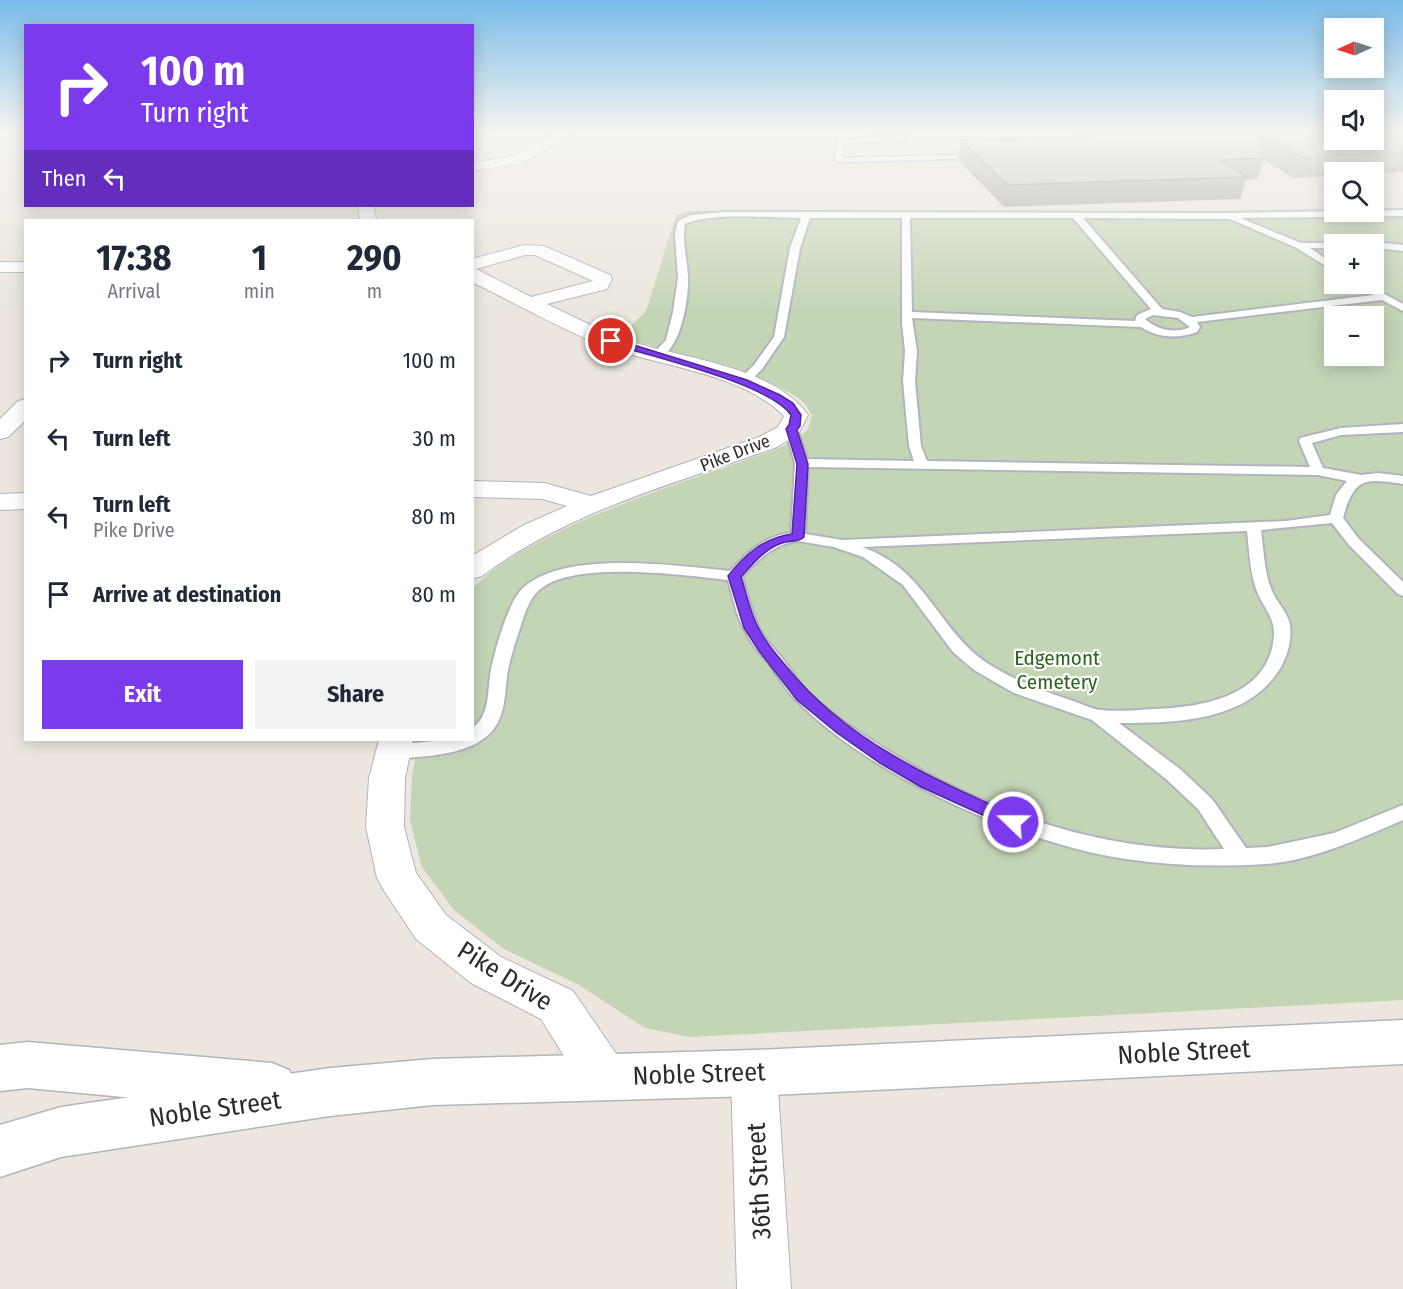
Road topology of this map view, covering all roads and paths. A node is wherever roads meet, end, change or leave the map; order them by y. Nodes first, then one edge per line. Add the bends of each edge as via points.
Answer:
1 (1403, 213) edge
2 (806, 216) junction
3 (906, 216) junction
4 (1076, 216) junction
5 (1225, 216) junction
6 (1324, 245) edge
7 (1300, 246) junction
8 (1384, 246) edge
9 (1403, 248) edge
10 (1324, 262) edge
11 (474, 264) edge
12 (0, 267) edge
13 (24, 267) edge
14 (474, 275) edge
15 (1380, 294) edge
16 (1386, 297) junction
17 (529, 303) junction
18 (1403, 308) edge
19 (1159, 312) junction
20 (908, 315) junction
21 (1191, 320) junction
22 (1142, 324) junction
23 (657, 356) junction
24 (743, 382) junction
25 (24, 408) edge
26 (1403, 428) edge
27 (791, 429) junction
28 (0, 432) edge
29 (802, 464) junction
30 (922, 466) junction
31 (1318, 471) junction
32 (1359, 479) junction
33 (1403, 480) edge
34 (474, 489) edge
35 (24, 501) edge
36 (0, 502) edge
37 (592, 505) junction
38 (1336, 518) junction
39 (1254, 527) junction
40 (798, 537) junction
41 (837, 543) junction
42 (474, 568) edge
43 (735, 576) junction
44 (1403, 591) edge
45 (1098, 716) junction
46 (474, 736) edge
47 (463, 741) edge
48 (395, 746) edge
49 (1403, 812) edge
50 (1241, 858) junction
51 (1403, 1042) edge
52 (0, 1068) edge
53 (754, 1073) junction
54 (604, 1077) junction
55 (330, 1092) junction
56 (0, 1151) edge
57 (764, 1289) edge

1 - 5 lane
2 - 3 lane
2 - 23 lane via 716,215 681,223 683,278 678,312 671,341
2 - 24 lane via 795,249 778,337
3 - 4 lane
3 - 20 lane
4 - 5 lane
4 - 19 lane
5 - 7 lane
6 - 7 lane
7 - 10 lane
8 - 9 lane
11 - 17 street via 524,250 538,250 603,279 600,285 585,291
12 - 13 street
14 - 17 street, Pike Drive
15 - 16 lane
16 - 18 lane
16 - 21 lane
17 - 23 street, Pike Drive via 611,341
19 - 21 lane
19 - 22 lane via 1141,317
20 - 22 lane
20 - 30 lane via 915,446
21 - 22 lane via 1193,330 1181,333 1154,330
23 - 24 street, Pike Drive
24 - 27 street, Pike Drive via 789,405 796,415
25 - 28 street
26 - 31 lane via 1338,432 1305,441
27 - 29 lane
27 - 37 street, Pike Drive via 768,442
29 - 30 lane
29 - 40 lane
30 - 31 lane
31 - 32 lane
32 - 33 lane
32 - 38 lane via 1343,492
34 - 37 street via 544,491
35 - 36 street
37 - 42 street, Pike Drive via 531,533
38 - 39 lane
38 - 44 lane via 1354,543
39 - 41 lane
39 - 45 lane via 1264,591 1281,623 1281,646 1274,667 1261,686 1229,703 1187,714
40 - 41 lane
40 - 43 lane via 778,540 757,552
41 - 45 lane via 868,554 909,582 959,648 980,666 1020,689
43 - 46 lane via 612,568 542,579 525,594 500,666 495,704 487,726
43 - 50 lane via 751,628 802,696 885,759 927,783 996,816 1065,840 1140,853
45 - 50 lane via 1205,804
47 - 48 lane via 438,748
48 - 54 street, Pike Drive via 387,778 385,827 397,878 431,927 486,970 557,1005
49 - 50 lane via 1307,849
51 - 53 main road, Noble Street
52 - 55 main road via 28,1065
53 - 54 main road, Noble Street
53 - 57 street, 36th Street
54 - 55 main road, Noble Street via 433,1082
55 - 56 main road, Noble Street via 61,1132

